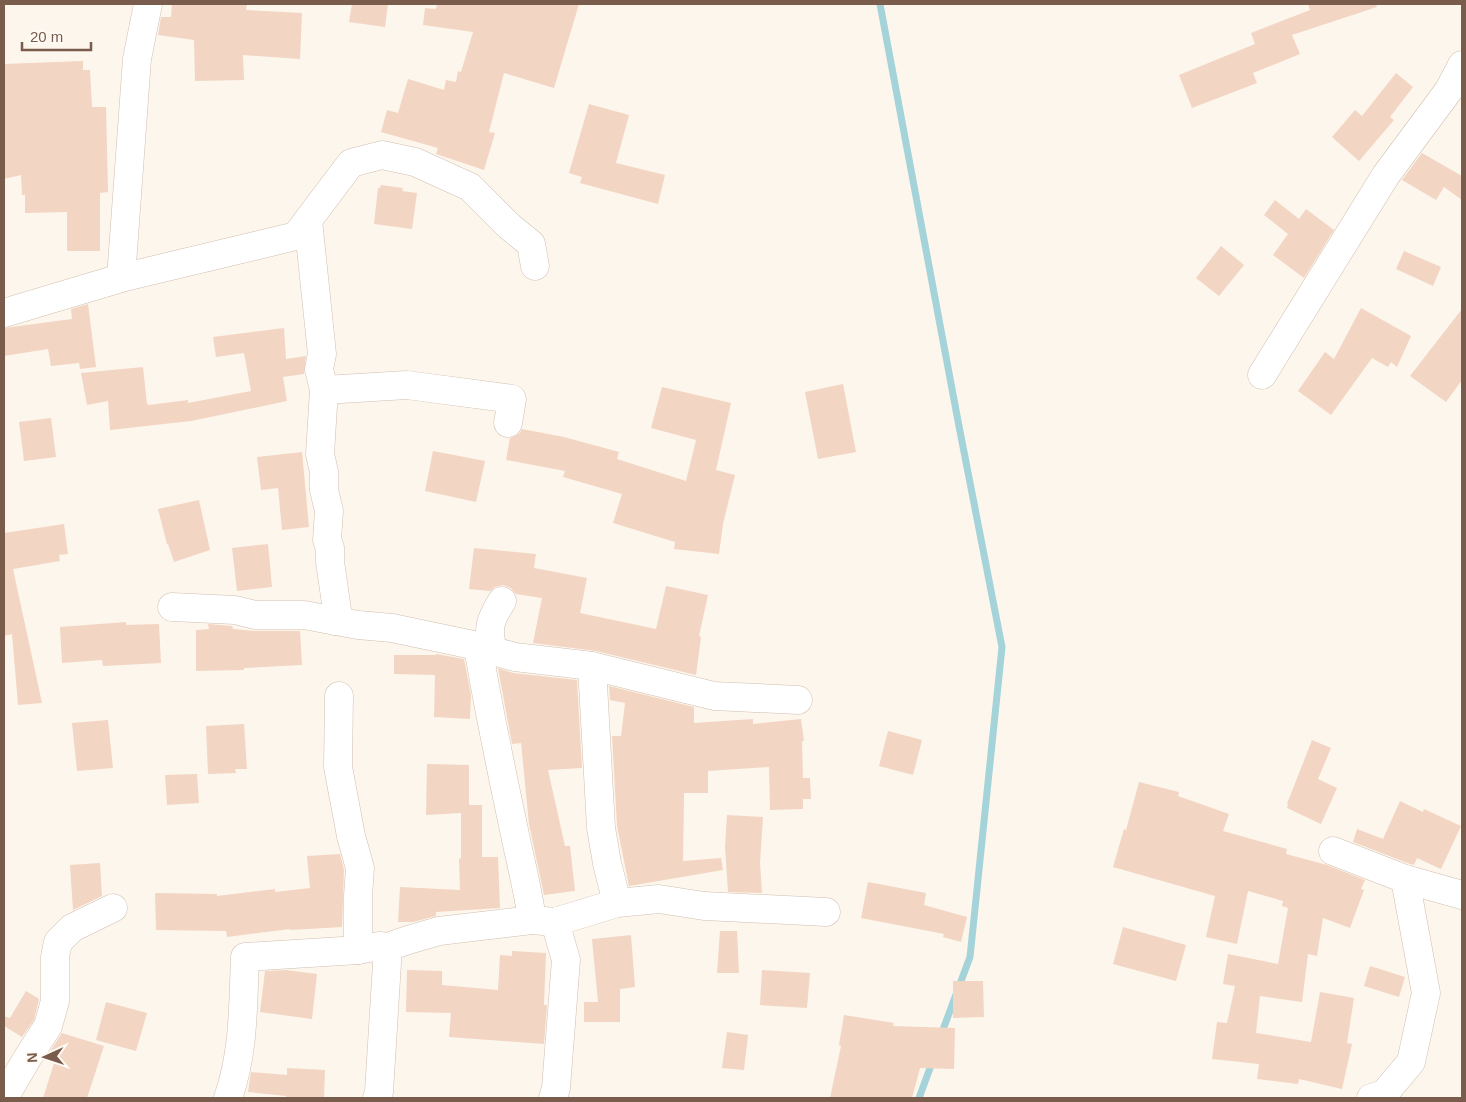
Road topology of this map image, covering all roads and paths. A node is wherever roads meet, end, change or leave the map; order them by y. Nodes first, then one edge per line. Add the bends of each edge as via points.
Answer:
1 (148, 4) edge
2 (1462, 65) edge
3 (308, 220) junction
4 (534, 266) dead end
5 (121, 278) junction
6 (4, 313) edge
7 (1262, 375) dead end
8 (324, 390) junction
9 (508, 423) dead end
10 (502, 601) dead end
11 (172, 607) dead end
12 (335, 621) junction
13 (486, 649) junction
14 (592, 666) junction
15 (339, 696) dead end
16 (798, 700) dead end
17 (1333, 851) dead end
18 (1405, 879) junction
19 (1462, 895) edge
20 (617, 903) junction
21 (113, 908) dead end
22 (826, 912) dead end
23 (543, 921) junction
24 (388, 947) junction
25 (358, 950) junction
26 (4, 1098) edge
27 (228, 1098) edge
28 (377, 1098) edge
29 (553, 1098) edge
30 (1371, 1098) edge

1 - 5 street via 137,59
2 - 7 street via 1449,90 1386,175
3 - 4 street via 351,163 382,155 415,162 470,187 508,226 532,244
3 - 5 street via 296,236
3 - 8 street via 322,354 319,369
5 - 6 street
8 - 9 street via 407,385 512,399
8 - 12 street via 320,454 329,511 327,540 337,610
10 - 13 street via 492,618
11 - 12 street via 235,610 255,615 304,615
12 - 13 street via 392,628
13 - 14 street via 515,657
13 - 23 street via 488,704 522,867 529,894
14 - 16 street via 714,696
14 - 20 street via 601,828
15 - 25 street via 338,766 360,868
17 - 18 street
18 - 19 street
18 - 30 street via 1426,993 1411,1062 1384,1094
20 - 22 street via 659,899 704,906
20 - 23 street
21 - 26 street via 72,928 58,942 55,1001 48,1026
23 - 24 street via 439,931
23 - 29 street via 566,960
24 - 25 street
24 - 28 street
25 - 27 street via 245,957 240,1048

